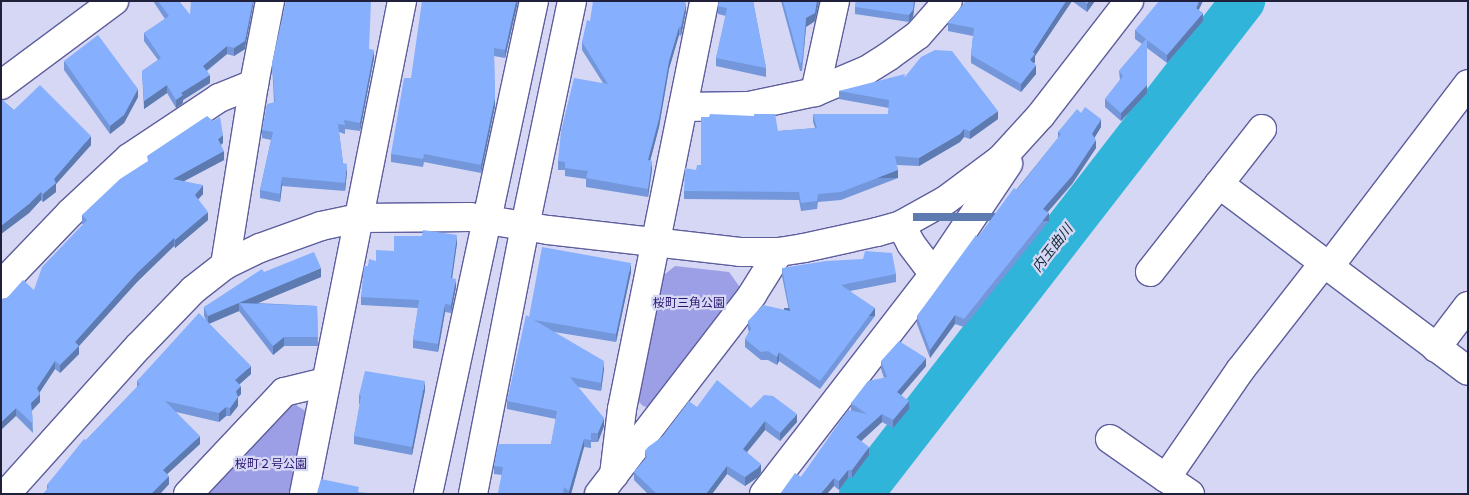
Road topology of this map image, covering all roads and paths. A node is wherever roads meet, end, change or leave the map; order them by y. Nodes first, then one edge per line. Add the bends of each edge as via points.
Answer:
1 (114, 1) edge
2 (270, 1) edge
3 (402, 1) edge
4 (534, 1) edge
5 (572, 1) edge
6 (704, 1) edge
7 (835, 1) edge
8 (948, 1) edge
9 (1129, 1) edge
10 (254, 84) junction
11 (1468, 84) edge
12 (1, 85) edge
13 (815, 92) junction
14 (683, 107) junction
15 (1041, 115) junction
16 (1262, 129) dead end
17 (1219, 184) junction
18 (359, 218) junction
19 (487, 220) junction
20 (901, 225) junction
21 (524, 226) junction
22 (655, 243) junction
23 (779, 252) junction
24 (225, 265) junction
25 (1326, 266) junction
26 (1150, 272) dead end
27 (934, 274) junction
28 (4, 277) edge
29 (1468, 306) edge
30 (1436, 348) junction
31 (1468, 371) edge
32 (325, 382) junction
33 (1110, 439) dead end
34 (1166, 478) junction
35 (10, 482) edge
36 (607, 484) edge
37 (188, 494) edge
38 (304, 494) edge
39 (428, 494) edge
40 (473, 494) edge
41 (764, 494) edge
42 (1190, 494) edge

1 - 12 street
2 - 10 street
3 - 18 street
4 - 19 street
5 - 21 street
6 - 14 street
7 - 13 street
8 - 13 street via 918,35 889,56 867,70
9 - 15 street
10 - 24 street
10 - 28 street via 219,98 129,158
11 - 25 street
13 - 14 street via 748,106
14 - 22 street
15 - 20 street via 984,174
15 - 27 street
16 - 17 street
17 - 25 street
17 - 26 street
18 - 19 street via 470,217
18 - 24 street via 312,229
18 - 32 street
19 - 21 street
19 - 39 street
20 - 23 street
20 - 27 street
21 - 22 street
21 - 40 street
22 - 23 street via 740,252
22 - 36 street
23 - 36 street via 752,295
24 - 35 street via 162,320
25 - 30 street
25 - 34 street via 1241,369
27 - 41 street
29 - 30 street
30 - 31 street
32 - 37 street via 284,392
32 - 38 street
33 - 34 street
34 - 42 street

